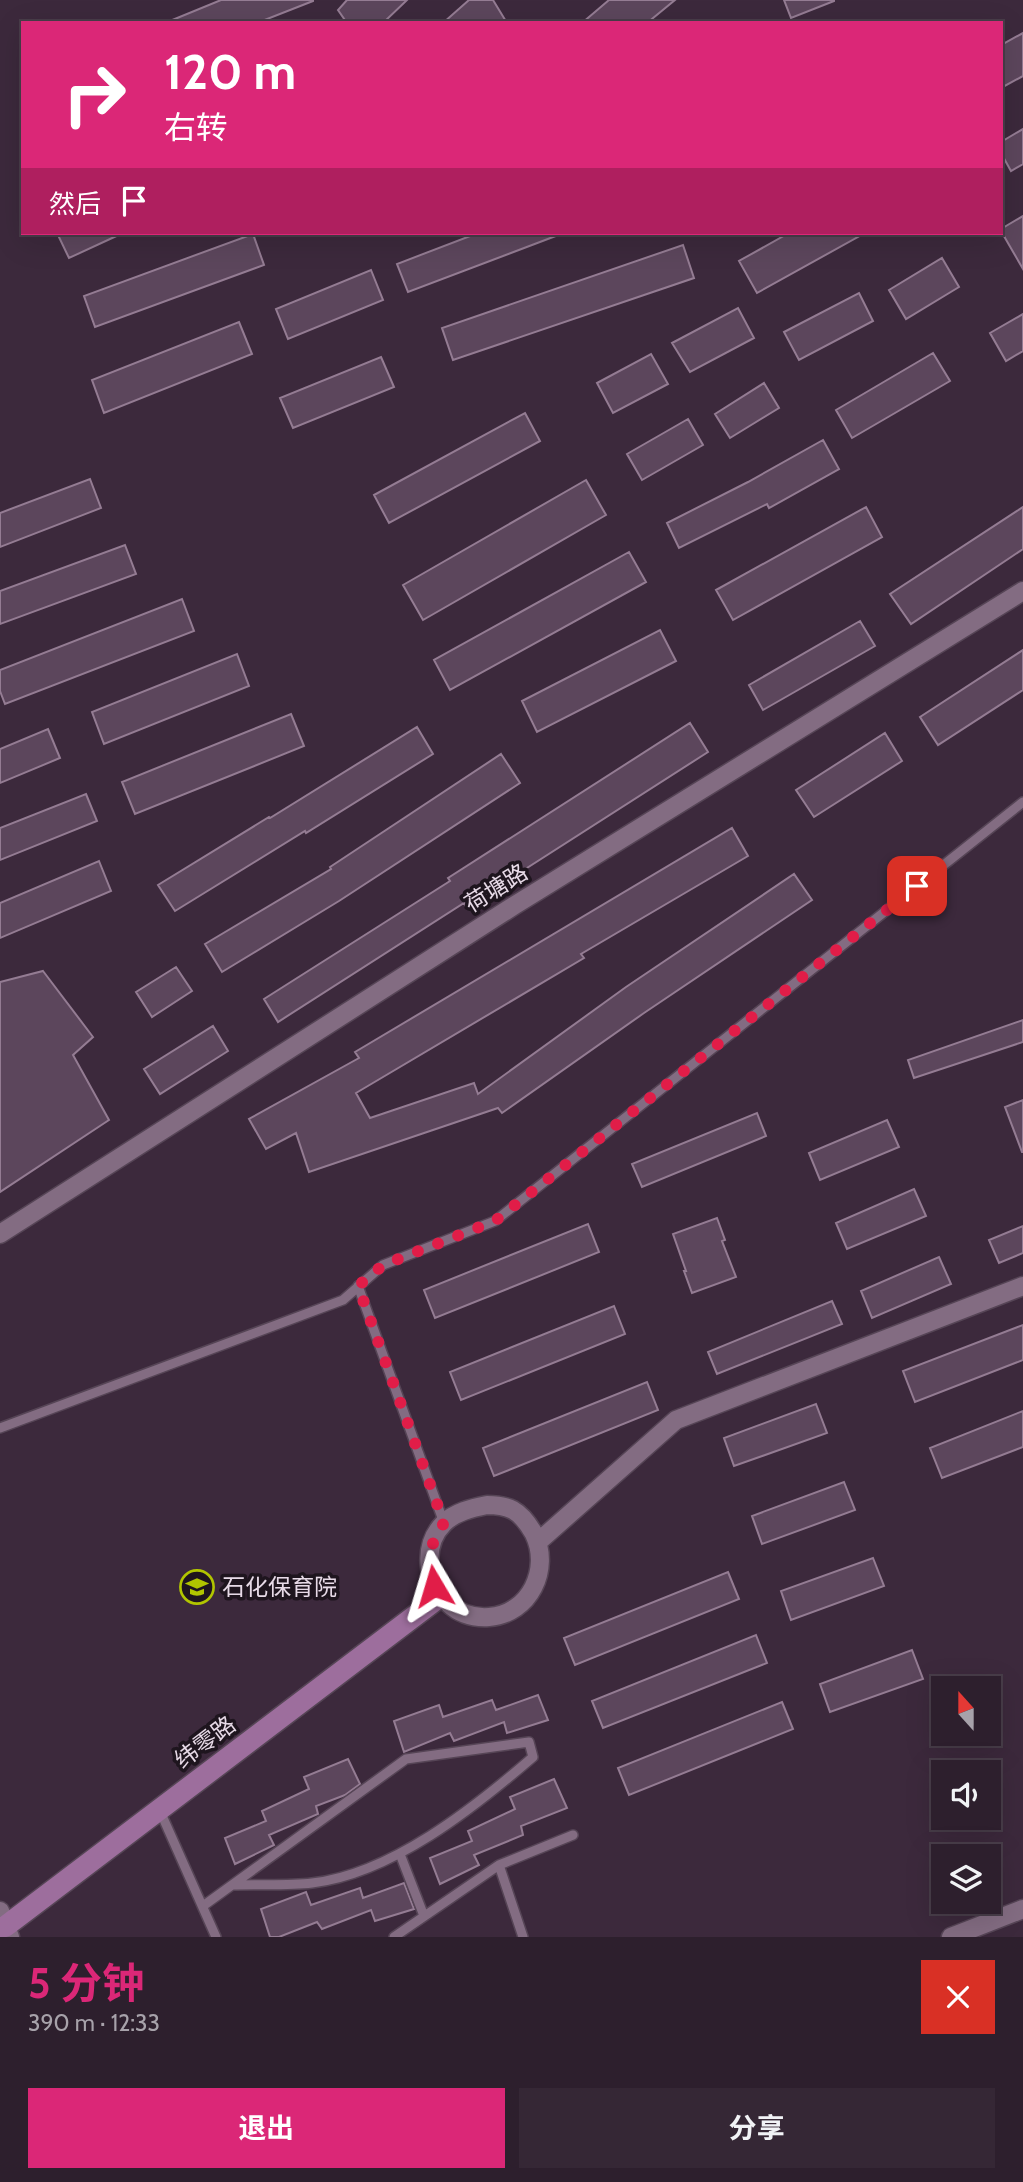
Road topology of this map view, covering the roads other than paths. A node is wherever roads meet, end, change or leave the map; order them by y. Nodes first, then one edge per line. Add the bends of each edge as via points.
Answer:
1 (1023, 591) edge
2 (1023, 802) edge
3 (0, 1234) edge
4 (358, 1286) junction
5 (1023, 1286) edge
6 (0, 1428) edge
7 (444, 1523) junction
8 (538, 1542) junction
9 (441, 1596) junction
10 (159, 1809) junction
11 (573, 1835) dead end
12 (400, 1854) junction
13 (499, 1865) junction
14 (232, 1885) junction
15 (203, 1906) junction
16 (1023, 1909) edge
17 (424, 1916) junction
18 (4, 1925) edge
19 (216, 1937) edge
20 (394, 1937) edge
21 (523, 1937) edge
22 (951, 1937) edge

1 - 3 street, 荷塘路 via 514,905
2 - 4 lane via 495,1221 383,1265
4 - 6 lane via 343,1300
4 - 7 lane
5 - 8 street via 676,1420
7 - 8 street via 470,1509 500,1506 525,1519
7 - 9 street via 430,1549 429,1562
8 - 9 street via 537,1579 522,1604 510,1611 478,1618 452,1607
9 - 10 street, 纬零路
10 - 15 lane
10 - 18 street, 纬零路
11 - 13 lane
12 - 14 lane via 362,1871 313,1883
12 - 14 lane via 452,1821 533,1758 529,1742 407,1759
12 - 17 lane
13 - 17 lane
13 - 21 lane
14 - 15 lane
15 - 19 lane
16 - 22 street
17 - 20 lane

